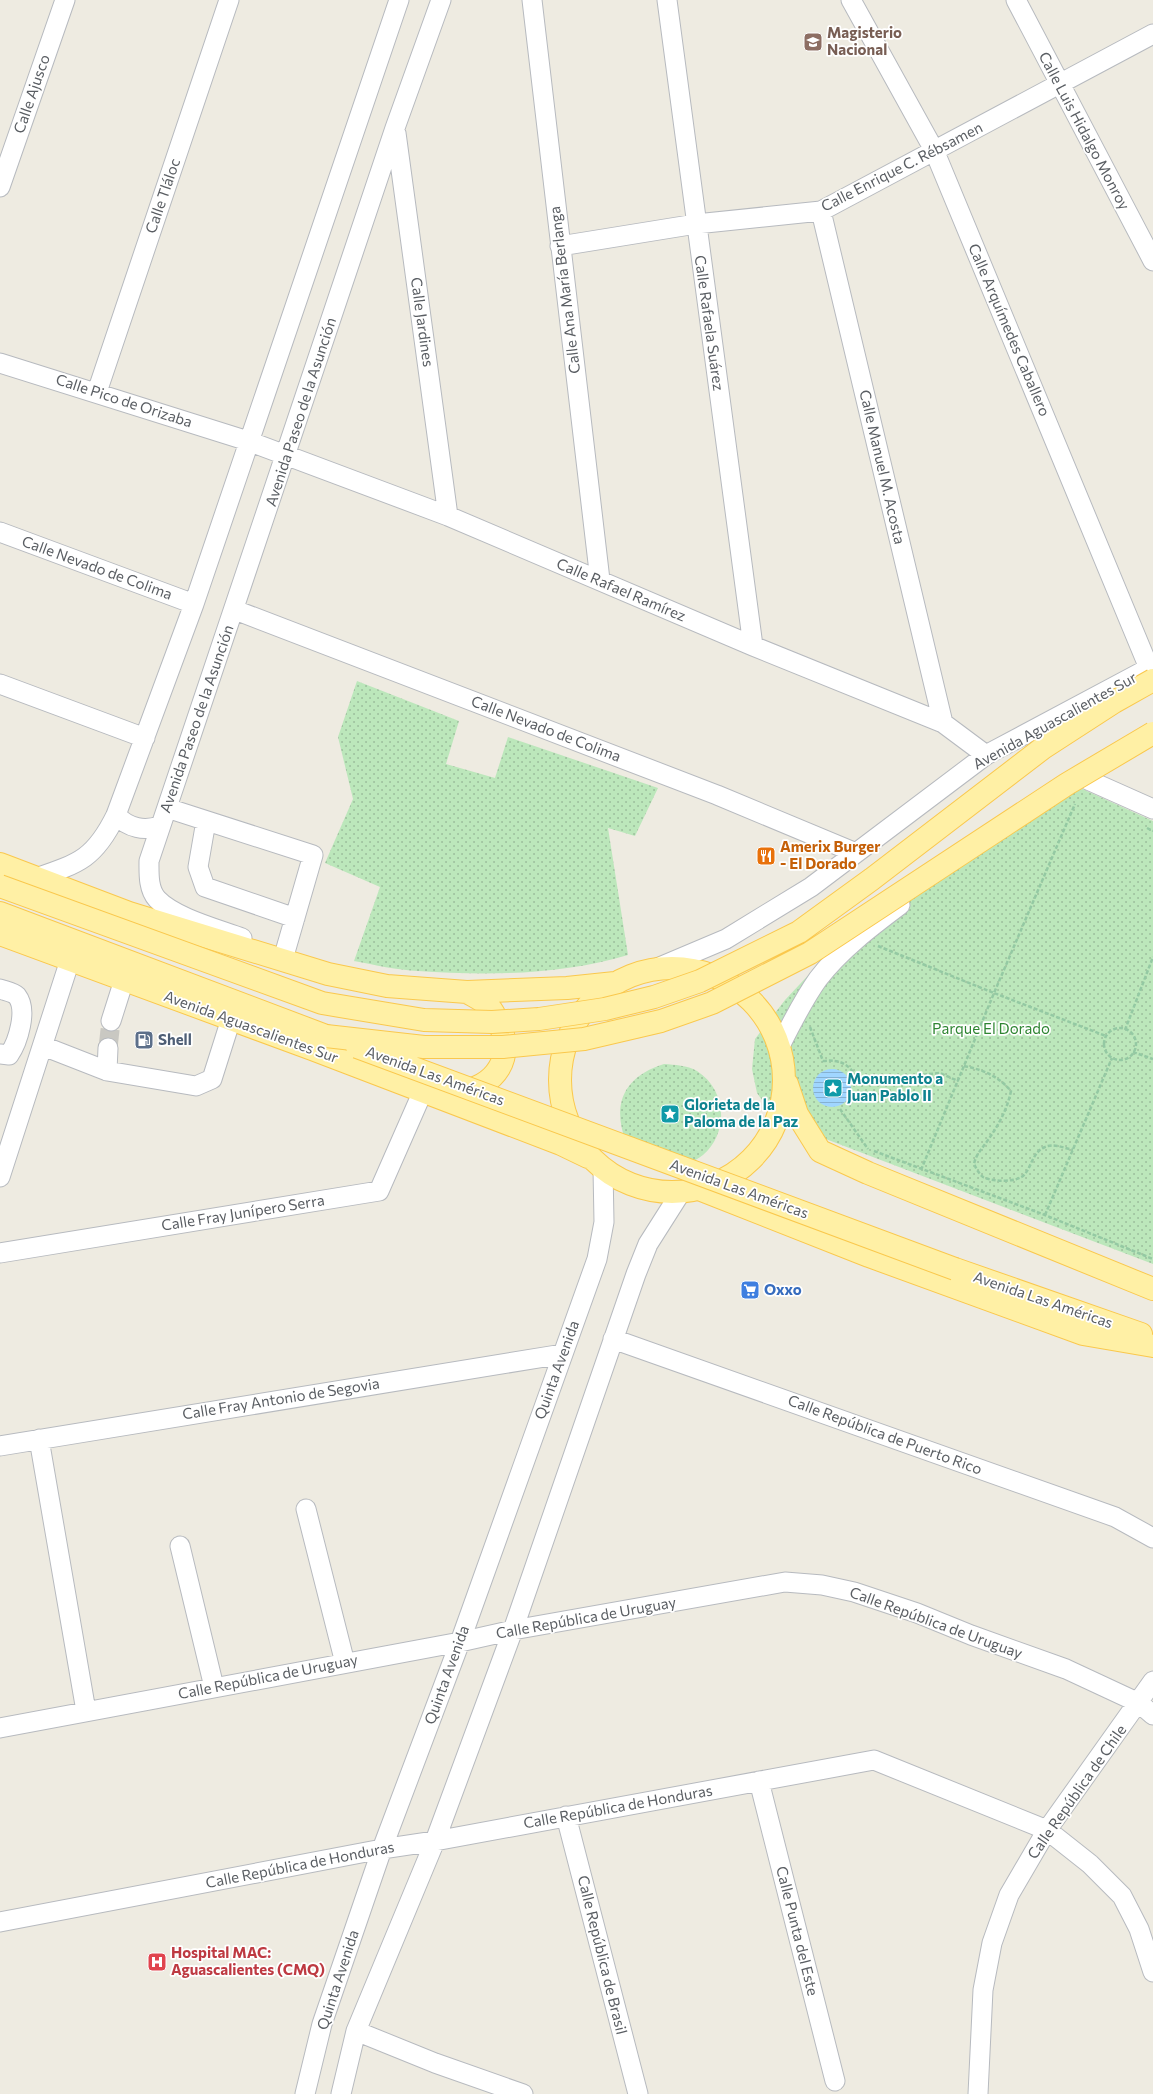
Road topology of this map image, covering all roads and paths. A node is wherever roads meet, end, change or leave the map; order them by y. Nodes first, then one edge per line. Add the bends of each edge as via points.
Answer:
1 (65, 0) edge
2 (229, 0) edge
3 (399, 0) edge
4 (441, 0) edge
5 (532, 0) edge
6 (667, 0) edge
7 (851, 0) edge
8 (1016, 0) edge
9 (1153, 34) edge
10 (1060, 85) junction
11 (395, 128) junction
12 (934, 150) junction
13 (0, 187) edge
14 (821, 211) junction
15 (696, 224) junction
16 (560, 246) junction
17 (1153, 261) edge
18 (0, 363) edge
19 (97, 392) junction
20 (248, 441) junction
21 (287, 454) junction
22 (448, 516) junction
23 (0, 532) edge
24 (600, 580) junction
25 (194, 604) junction
26 (235, 610) junction
27 (753, 646) junction
28 (1152, 671) edge
29 (0, 684) edge
30 (943, 724) junction
31 (1153, 733) edge
32 (146, 738) junction
33 (1153, 746) edge
34 (986, 755) junction
35 (1088, 780) junction
36 (1071, 802) dead end
37 (1153, 810) edge
38 (116, 815) junction
39 (164, 817) junction
40 (206, 821) junction
41 (1146, 828) dead end
42 (1153, 831) edge
43 (856, 853) junction
44 (0, 864) edge
45 (36, 878) junction
46 (0, 886) edge
47 (0, 913) edge
48 (295, 918) junction
49 (0, 934) edge
50 (878, 945) dead end
51 (1153, 957) edge
52 (280, 959) junction
53 (70, 960) junction
54 (655, 969) junction
55 (124, 980) junction
56 (616, 983) junction
57 (0, 988) edge
58 (467, 992) junction
59 (994, 993) junction
60 (231, 1019) junction
61 (111, 1021) tunnel mouth
62 (809, 1026) dead end
63 (1125, 1030) junction
64 (326, 1036) junction
65 (1106, 1036) junction
66 (43, 1046) junction
67 (780, 1046) junction
68 (108, 1048) tunnel mouth
69 (1133, 1052) junction
70 (0, 1054) edge
71 (1112, 1058) junction
72 (1153, 1059) edge
73 (964, 1066) junction
74 (107, 1071) junction
75 (785, 1078) junction
76 (958, 1081) junction
77 (423, 1091) junction
78 (840, 1109) dead end
79 (861, 1146) dead end
80 (868, 1149) junction
81 (1073, 1150) junction
82 (596, 1163) junction
83 (922, 1170) junction
84 (0, 1177) edge
85 (690, 1191) junction
86 (1045, 1215) junction
87 (0, 1253) edge
88 (1153, 1259) edge
89 (1153, 1289) edge
90 (1153, 1338) edge
91 (613, 1339) junction
92 (1153, 1346) edge
93 (563, 1354) junction
94 (39, 1439) junction
95 (0, 1446) edge
96 (306, 1509) dead end
97 (1153, 1538) edge
98 (180, 1546) dead end
99 (513, 1630) junction
100 (460, 1642) junction
101 (345, 1663) junction
102 (1153, 1681) edge
103 (214, 1687) junction
104 (1146, 1709) edge
105 (86, 1711) junction
106 (0, 1728) edge
107 (759, 1781) junction
108 (566, 1816) junction
109 (1047, 1830) junction
110 (435, 1841) junction
111 (382, 1849) junction
112 (0, 1922) edge
113 (1153, 1972) edge
114 (356, 2031) junction
115 (835, 2081) dead end
116 (305, 2094) edge
117 (340, 2094) edge
118 (524, 2094) edge
119 (638, 2094) edge
120 (978, 2094) edge

1 - 13 street, Calle Ajusco
2 - 19 street, Calle Tláloc
3 - 20 street
4 - 11 street, Avenida Paseo de la Asunción
5 - 16 street, Calle Ana María Berlanga
6 - 15 street, Calle Rafaela Suárez
7 - 12 street, Calle Arquímedes Caballero
8 - 10 street, Calle Luis Hidalgo Monroy
9 - 10 street, Calle Enrique C. Rébsamen
10 - 12 street, Calle Enrique C. Rébsamen
10 - 17 street, Calle Luis Hidalgo Monroy
11 - 21 street, Avenida Paseo de la Asunción
11 - 22 street, Calle Jardines
12 - 14 street, Calle Enrique C. Rébsamen
12 - 28 street, Calle Arquímedes Caballero
14 - 15 street, Calle Enrique C. Rébsamen
14 - 30 street, Calle Manuel M. Acosta
15 - 16 street, Calle Enrique C. Rébsamen
15 - 27 street, Calle Rafaela Suárez
16 - 24 street, Calle Ana María Berlanga
18 - 19 street, Calle Pico de Orizaba
19 - 20 street, Calle Pico de Orizaba
20 - 21 street, Calle Rafael Ramírez
20 - 25 street
21 - 22 street, Calle Rafael Ramírez
21 - 26 street, Avenida Paseo de la Asunción
22 - 24 street, Calle Rafael Ramírez
23 - 25 street, Calle Nevado de Colima
24 - 27 street, Calle Rafael Ramírez
25 - 32 street
26 - 39 street, Avenida Paseo de la Asunción
26 - 43 street, Calle Nevado de Colima via 717,795
27 - 30 street, Calle Rafael Ramírez
28 - 34 street, Avenida Aguascalientes Sur
28 - 46 main road, Avenida Aguascalientes Sur, bridge via 1114,702 1043,748 799,932 700,981 654,997 605,1009 539,1019 492,1022 424,1020 322,1003
29 - 32 street
30 - 34 street, Calle Rafael Ramírez
31 - 64 main road, Avenida Aguascalientes Sur, bridge via 1067,784 810,953 712,1004 661,1021 584,1039 503,1047 424,1046
32 - 38 street
33 - 35 street
34 - 43 street, Avenida Aguascalientes Sur
35 - 37 street
35 - 67 street via 925,887 863,933 819,979
36 - 59 path via 1078,798
38 - 39 street via 123,822 138,828 151,829
38 - 45 street via 107,834 90,854 72,866
39 - 40 street
39 - 52 street, Avenida Paseo de la Asunción via 149,861 149,880 157,899 178,913 263,946
40 - 48 street via 198,867 205,887
40 - 48 street via 313,855
41 - 42 path
43 - 54 street, Avenida Aguascalientes Sur via 811,886 726,939
44 - 45 main road
45 - 52 main road via 129,913
47 - 64 main road, Avenida Aguascalientes Sur
48 - 52 street
49 - 53 main road, Avenida Aguascalientes Sur
50 - 59 path
51 - 63 path
52 - 58 main road via 328,974 387,986
53 - 55 main road, Avenida Aguascalientes Sur
53 - 66 street
54 - 56 main road, Avenida Aguascalientes Sur via 635,974
54 - 67 main road, Avenida Aguascalientes Sur via 687,969 718,977 745,994 766,1018
55 - 60 main road, Avenida Aguascalientes Sur
55 - 61 street
56 - 58 main road via 567,988
56 - 82 main road, Avenida Aguascalientes Sur via 596,998 579,1017 567,1039 560,1064 559,1089 564,1114 575,1137
57 - 70 street via 16,995 22,1004 16,1046 9,1055
58 - 77 main road via 490,1008 502,1030 505,1042 504,1057 498,1071 490,1080 469,1090
59 - 65 path
59 - 73 path
60 - 74 street via 212,1079 196,1086
60 - 77 main road, Avenida Aguascalientes Sur
62 - 76 path via 823,1061 834,1060 844,1063 852,1069 858,1079 940,1073
63 - 65 path via 1114,1029
63 - 69 path via 1135,1041
64 - 90 main road, Avenida Las Américas, bridge via 955,1269
65 - 71 path via 1105,1051
66 - 74 street
66 - 84 street
67 - 75 main road, Avenida Aguascalientes Sur
68 - 74 street
69 - 71 path via 1126,1059
69 - 72 path
71 - 81 path
73 - 76 path
73 - 81 path via 984,1070 1002,1080 1011,1091 1008,1108 998,1126 976,1154 974,1164 982,1176 992,1180 1013,1180 1024,1175 1036,1153 1045,1147 1054,1145
75 - 85 main road, Avenida Aguascalientes Sur via 782,1108 770,1136 752,1160 727,1178
75 - 89 main road, Avenida Aguascalientes Sur via 797,1114 820,1151
76 - 83 path
77 - 82 main road, Avenida Aguascalientes Sur via 561,1144
77 - 87 street, Calle Fray Junípero Serra via 379,1191
78 - 80 path
79 - 80 path
80 - 83 path
81 - 86 path
82 - 85 main road, Avenida Aguascalientes Sur via 620,1180 640,1188 660,1192
82 - 93 street, Quinta Avenida via 604,1222 597,1259
83 - 86 path
85 - 91 street via 648,1244
85 - 92 main road, Avenida Aguascalientes Sur via 1082,1334
86 - 88 path
91 - 97 street, Calle República de Puerto Rico via 1116,1518
91 - 99 street
93 - 94 street, Calle Fray Antonio de Segovia
93 - 100 street, Quinta Avenida
94 - 95 street, Calle Fray Antonio de Segovia
94 - 105 street
96 - 101 street
98 - 103 street
99 - 100 street, Calle República de Uruguay
99 - 104 street, Calle República de Uruguay via 785,1582 822,1585 854,1592 917,1613 1066,1669
99 - 110 street
100 - 101 street, Calle República de Uruguay
100 - 111 street, Quinta Avenida
101 - 103 street, Calle República de Uruguay
102 - 104 street, Calle República de Chile
103 - 105 street, Calle República de Uruguay
104 - 109 street, Calle República de Chile
105 - 106 street, Calle República de Uruguay
107 - 108 street, Calle República de Honduras
107 - 109 street, Calle República de Honduras via 874,1760
107 - 115 street, Calle Punta del Este
108 - 110 street, Calle República de Honduras
108 - 119 street, Calle República de Brasil
109 - 113 street, Calle República de Honduras via 1090,1864 1122,1896 1139,1929
109 - 120 street, Calle República de Chile via 1009,1895 992,1942 982,1990
110 - 111 street, Calle República de Honduras
110 - 114 street
111 - 112 street, Calle República de Honduras
111 - 116 street, Quinta Avenida via 322,2024
114 - 117 street
114 - 118 street via 435,2063

